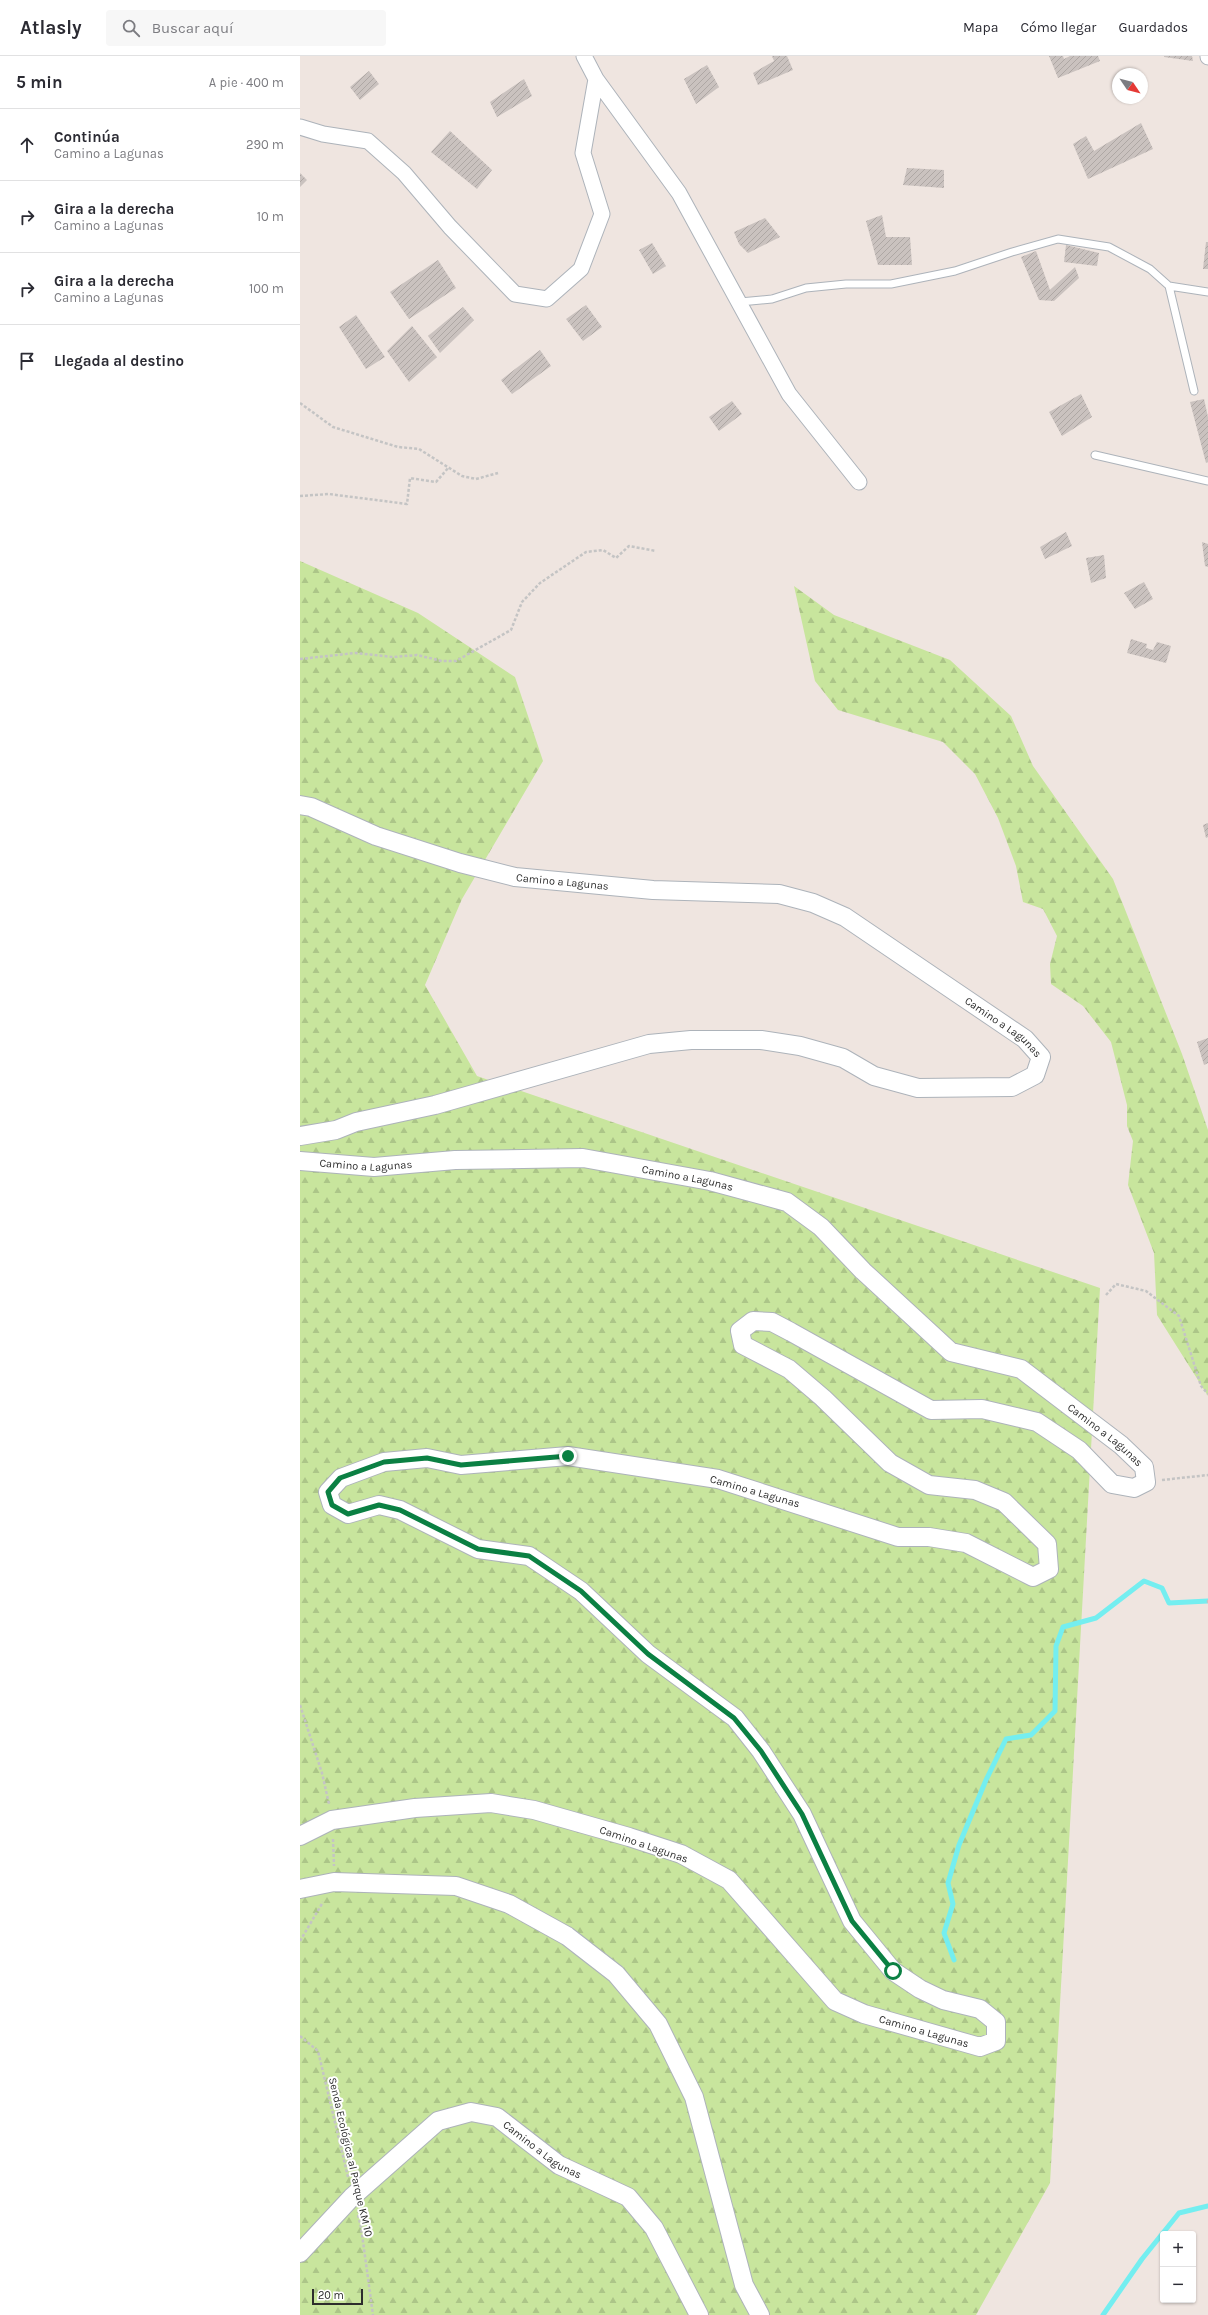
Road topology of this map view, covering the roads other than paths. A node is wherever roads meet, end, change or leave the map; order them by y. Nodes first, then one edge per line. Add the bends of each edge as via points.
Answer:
1 (584, 56) edge
2 (596, 79) junction
3 (300, 127) edge
4 (1169, 286) junction
5 (1208, 292) edge
6 (740, 302) junction
7 (1194, 391) dead end
8 (1095, 455) dead end
9 (1208, 481) edge
10 (859, 482) dead end
11 (300, 804) edge
12 (300, 1136) edge
13 (300, 1161) edge
14 (300, 1836) edge
15 (300, 1889) edge
16 (300, 2253) edge
17 (700, 2315) edge
18 (760, 2315) edge

1 - 2 street
2 - 3 street via 583,153 602,214 581,269 547,299 515,294 450,227 404,173 368,141 323,134
2 - 6 street via 679,193
4 - 5 lane
4 - 6 lane via 1150,269 1108,247 1058,239 955,271 891,284 846,284 806,288 772,299
4 - 7 lane
6 - 10 street via 789,394
8 - 9 lane
11 - 12 street, Camino a Lagunas via 311,806 376,836 460,863 515,877 653,890 779,894 813,902 844,917 1025,1039 1041,1057 1035,1075 1012,1087 918,1088 874,1076 843,1058 800,1046 761,1040 691,1040 649,1044 434,1105 356,1122 336,1130
13 - 14 street, Camino a Lagunas via 374,1167 454,1160 583,1158 710,1181 787,1202 821,1227 863,1270 952,1352 1021,1369 1121,1445 1144,1467 1146,1482 1134,1488 1112,1484 1079,1450 1037,1422 982,1408 931,1410 772,1322 753,1321 740,1331 743,1345 789,1369 890,1463 930,1485 975,1490 1004,1502 1047,1544 1048,1569 1033,1577 966,1544 929,1537 898,1537 718,1479 568,1456 461,1465 427,1458 384,1462 340,1478 328,1492 332,1505 348,1514 379,1505 400,1510 478,1549 529,1556 581,1591 648,1654 734,1718 761,1751 802,1814 852,1921 893,1971 920,1989 943,2000 980,2009 996,2022 996,2041 980,2047 864,2014 835,2000 729,1880 681,1854 629,1837 534,1810 491,1803 415,1808 332,1820
15 - 18 street via 334,1882 456,1886 509,1904 567,1936 616,1974 658,2024 694,2097 744,2285
16 - 17 street, Camino a Lagunas via 352,2197 438,2120 471,2112 497,2117 559,2165 628,2197 654,2228

